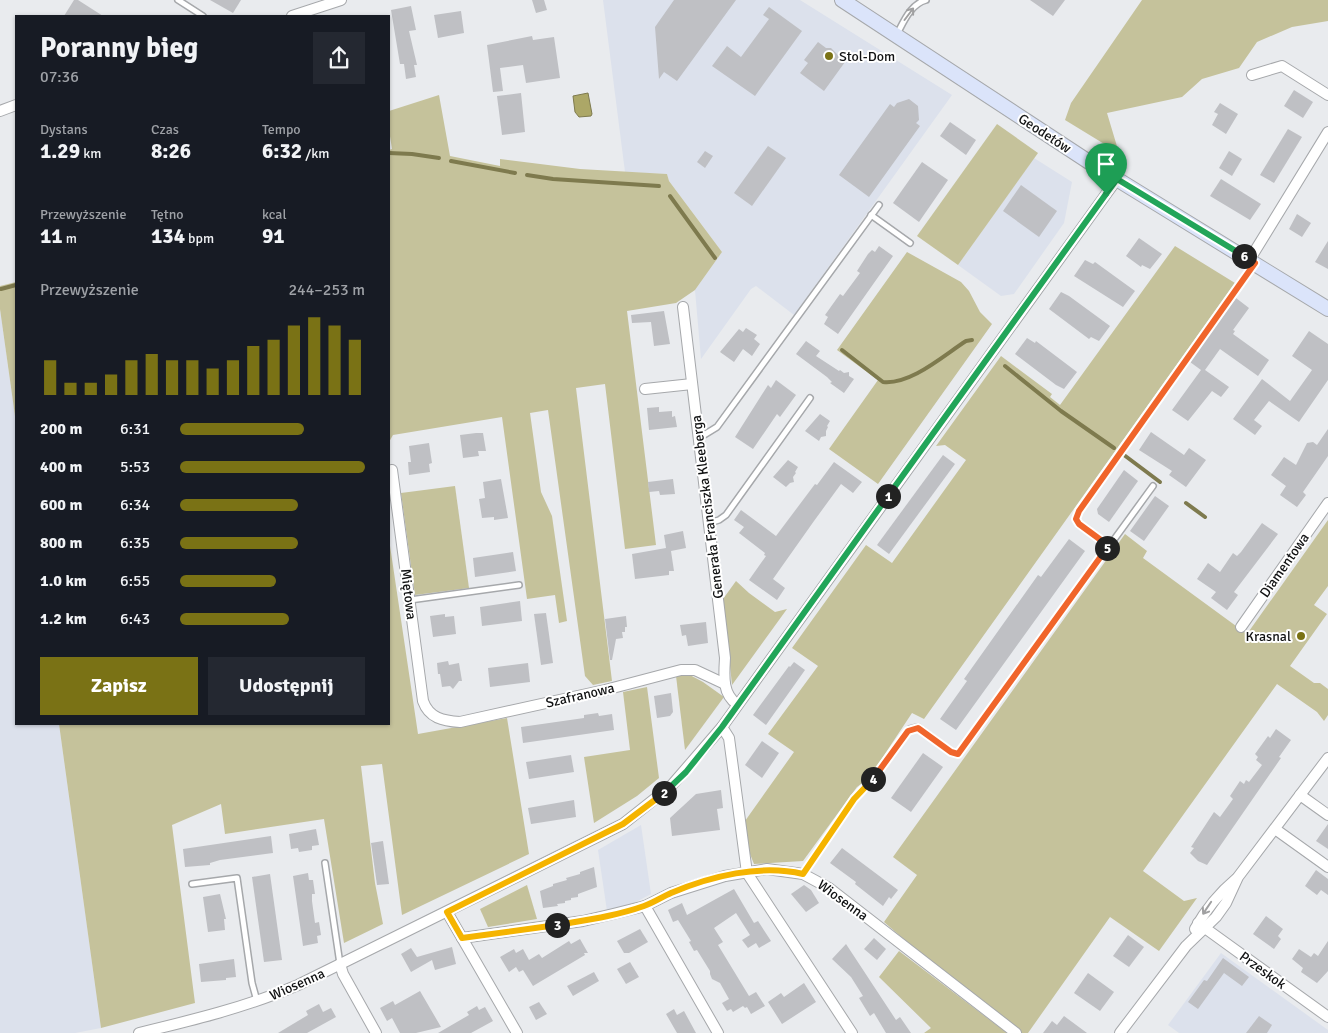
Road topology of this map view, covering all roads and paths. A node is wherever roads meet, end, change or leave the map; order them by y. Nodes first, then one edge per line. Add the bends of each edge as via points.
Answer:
1 (178, 0) edge
2 (341, 0) edge
3 (926, 0) edge
4 (845, 1) edge
5 (201, 15) edge
6 (295, 15) edge
7 (896, 34) junction
8 (1252, 75) dead end
9 (1328, 95) edge
10 (15, 105) edge
11 (0, 111) edge
12 (1328, 132) edge
13 (1117, 179) junction
14 (879, 205) dead end
15 (871, 215) junction
16 (910, 243) dead end
17 (1252, 261) junction
18 (683, 307) dead end
19 (1328, 308) edge
20 (692, 384) junction
21 (645, 389) dead end
22 (810, 398) dead end
23 (699, 438) junction
24 (392, 470) dead end
25 (1152, 486) dead end
26 (1328, 503) edge
27 (708, 523) junction
28 (1109, 546) junction
29 (519, 585) dead end
30 (410, 600) junction
31 (1241, 627) dead end
32 (725, 684) junction
33 (737, 704) junction
34 (432, 715) joint
35 (722, 727) junction
36 (1328, 758) edge
37 (1300, 795) junction
38 (1328, 815) edge
39 (1275, 829) junction
40 (325, 863) dead end
41 (1328, 867) edge
42 (747, 873) junction
43 (803, 874) junction
44 (192, 884) dead end
45 (644, 906) junction
46 (447, 912) junction
47 (1201, 926) junction
48 (462, 938) junction
49 (340, 964) junction
50 (257, 1002) junction
51 (1328, 1017) edge
52 (139, 1033) edge
53 (376, 1033) edge
54 (517, 1033) edge
55 (718, 1033) edge
56 (852, 1033) edge
57 (1016, 1033) edge
58 (1120, 1033) edge

1 - 5 lane
2 - 6 street
7 -> 3 lane via 908,14
4 - 7 main road, Geodetów
7 - 13 main road, Geodetów
8 - 9 street via 1282,66
10 - 11 street
12 - 17 street
13 - 17 main road, Geodetów
13 - 33 street, Wiosenna
14 - 15 lane
15 - 16 lane
15 - 23 lane via 717,427
17 - 19 main road, Geodetów
17 - 28 lane via 1079,511 1076,519 1079,524
18 - 20 street, Generała Franciszka Kleeberga
20 - 21 street
20 - 23 street, Generała Franciszka Kleeberga
22 - 27 lane via 726,515
23 - 27 street, Generała Franciszka Kleeberga
24 - 30 street, Miętowa
25 - 28 lane
26 - 31 street, Diamentowa
27 - 32 street, Generała Franciszka Kleeberga via 725,658
28 - 43 lane via 958,754 918,728 908,731 870,784 854,799
29 - 30 lane
30 - 34 street, Miętowa via 423,701
32 - 33 street via 728,696
32 - 34 street, Szafranowa via 695,670 681,670 460,722
33 - 35 street, Wiosenna
35 - 42 street via 729,738
35 - 46 street, Wiosenna via 671,786 623,824
36 - 37 street
37 - 38 street
37 - 39 street
39 - 41 street
39 - 47 street via 1238,877 1226,904
40 - 49 lane
42 - 43 street, Wiosenna via 767,869
42 - 45 street, Wiosenna via 701,883
42 - 56 street
43 - 57 street, Wiosenna via 828,888
44 - 50 lane via 237,878
45 - 48 street, Wiosenna via 582,921
45 - 55 street
46 - 48 street
46 - 49 street, Wiosenna
47 - 51 street, Przeskok
47 - 58 street
48 - 54 street
49 - 50 street, Wiosenna
49 - 53 street
50 - 52 street, Wiosenna

